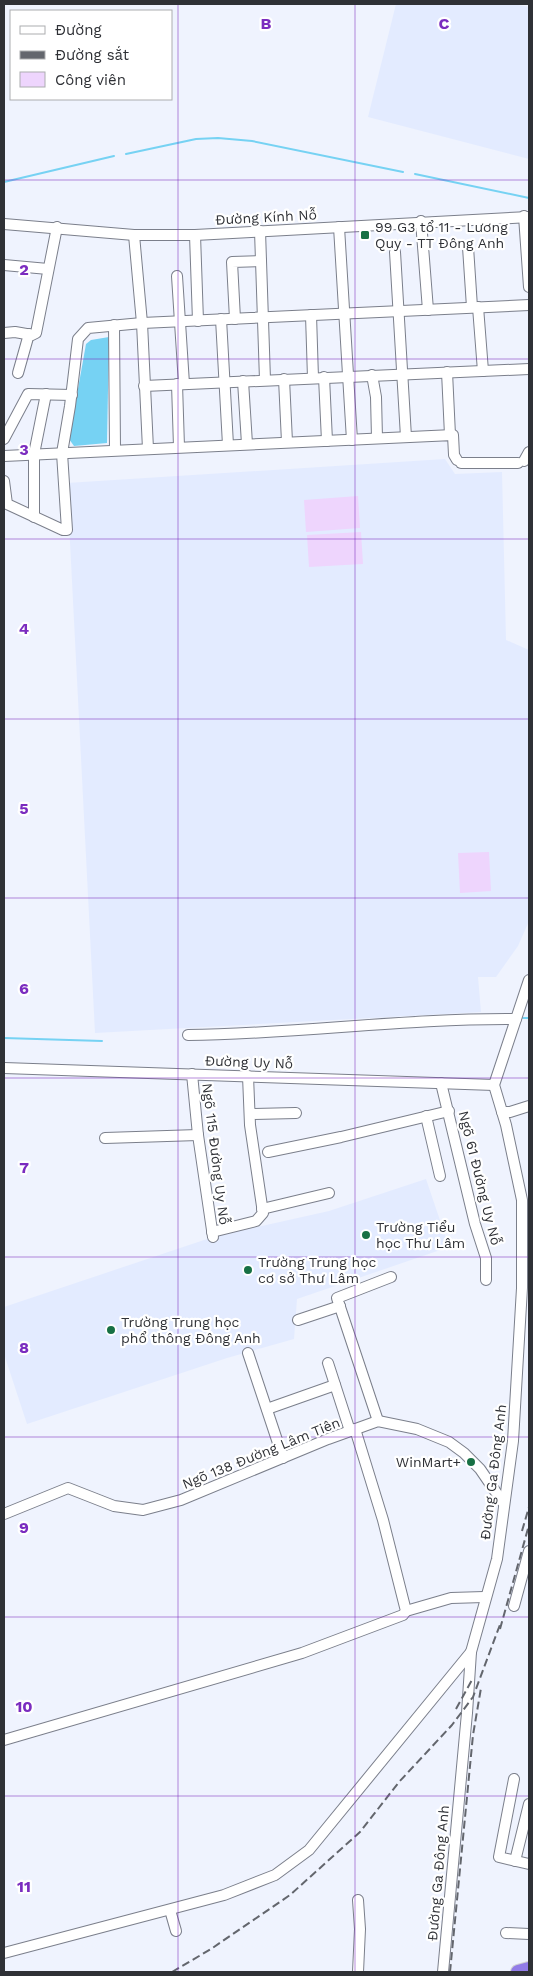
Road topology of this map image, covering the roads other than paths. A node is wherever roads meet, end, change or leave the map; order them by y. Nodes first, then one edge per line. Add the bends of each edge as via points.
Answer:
1 (527, 216) edge
2 (422, 221) junction
3 (4, 224) edge
4 (57, 227) junction
5 (339, 227) junction
6 (260, 231) junction
7 (134, 235) junction
8 (195, 235) junction
9 (468, 247) dead end
10 (395, 252) dead end
11 (261, 261) junction
12 (4, 265) edge
13 (48, 270) junction
14 (178, 276) dead end
15 (529, 287) edge
16 (529, 305) edge
17 (475, 307) junction
18 (428, 310) junction
19 (399, 311) junction
20 (344, 314) junction
21 (312, 315) junction
22 (263, 318) junction
23 (222, 319) junction
24 (235, 319) junction
25 (181, 321) junction
26 (198, 321) junction
27 (142, 324) junction
28 (114, 325) junction
29 (4, 333) edge
30 (29, 334) junction
31 (529, 369) edge
32 (482, 370) junction
33 (18, 372) dead end
34 (447, 372) junction
35 (403, 374) junction
36 (372, 375) junction
37 (348, 376) junction
38 (324, 377) junction
39 (313, 378) junction
40 (284, 379) junction
41 (265, 380) junction
42 (243, 381) junction
43 (225, 382) junction
44 (180, 384) junction
45 (144, 386) junction
46 (46, 394) junction
47 (72, 395) junction
48 (450, 435) junction
49 (406, 437) junction
50 (377, 438) junction
51 (4, 439) edge
52 (352, 440) junction
53 (327, 441) junction
54 (287, 442) junction
55 (247, 444) junction
56 (228, 445) junction
57 (179, 447) junction
58 (148, 449) junction
59 (115, 450) junction
60 (62, 453) junction
61 (34, 454) junction
62 (4, 456) edge
63 (524, 459) edge
64 (4, 481) edge
65 (34, 517) junction
66 (529, 980) edge
67 (516, 1019) junction
68 (188, 1035) dead end
69 (4, 1068) edge
70 (192, 1074) junction
71 (248, 1076) junction
72 (441, 1083) junction
73 (494, 1085) junction
74 (529, 1106) edge
75 (448, 1111) junction
76 (502, 1112) junction
77 (296, 1113) dead end
78 (250, 1114) junction
79 (426, 1116) junction
80 (198, 1136) junction
81 (105, 1138) dead end
82 (268, 1152) dead end
83 (440, 1176) dead end
84 (329, 1193) dead end
85 (262, 1209) junction
86 (526, 1214) edge
87 (391, 1277) dead end
88 (486, 1280) dead end
89 (340, 1306) junction
90 (298, 1320) dead end
91 (248, 1353) dead end
92 (328, 1363) dead end
93 (336, 1385) junction
94 (267, 1409) junction
95 (378, 1421) junction
96 (352, 1430) junction
97 (283, 1458) junction
98 (504, 1504) junction
99 (4, 1514) edge
100 (529, 1551) edge
101 (484, 1597) junction
102 (514, 1606) dead end
103 (406, 1611) junction
104 (471, 1652) junction
105 (4, 1740) edge
106 (514, 1779) dead end
107 (529, 1804) edge
108 (515, 1861) junction
109 (529, 1864) edge
110 (358, 1900) dead end
111 (170, 1910) junction
112 (176, 1931) dead end
113 (506, 1933) dead end
114 (529, 1934) edge
115 (4, 1954) edge
116 (529, 1969) edge
117 (358, 1972) edge
118 (443, 1972) edge
119 (518, 1972) edge

1 - 2 street, Đường Kính Nỗ
1 - 15 street
2 - 5 street, Đường Kính Nỗ
2 - 18 street
3 - 4 street, Đường Kính Nỗ
4 - 7 street, Đường Kính Nỗ
4 - 13 street
5 - 6 street, Đường Kính Nỗ
5 - 20 street
6 - 8 street, Đường Kính Nỗ
6 - 11 street
7 - 8 street, Đường Kính Nỗ
7 - 27 street
8 - 26 street
9 - 17 street
10 - 19 street
11 - 22 street
11 - 24 street via 232,262
12 - 13 street
13 - 30 street via 36,333
14 - 25 street
16 - 17 street
17 - 18 street
17 - 32 street
18 - 19 street
19 - 20 street
19 - 35 street
20 - 21 street
20 - 37 street
21 - 22 street
21 - 39 street
22 - 24 street
22 - 41 street
23 - 24 street
23 - 26 street
23 - 43 street
25 - 26 street
25 - 27 street
25 - 44 street
27 - 28 street
27 - 45 street
28 - 47 street via 88,328 78,339
28 - 59 street
29 - 30 street
30 - 33 street
31 - 32 street
32 - 34 street
34 - 35 street
34 - 48 street
35 - 36 street
35 - 49 street
36 - 37 street
36 - 50 street
37 - 38 street
37 - 52 street
38 - 39 street
38 - 53 street
39 - 40 street
40 - 41 street
40 - 54 street
41 - 42 street
42 - 43 street
42 - 55 street
43 - 44 street
43 - 56 street
44 - 45 street
44 - 57 street
45 - 58 street
46 - 47 street
46 - 51 street via 28,394
46 - 61 street
47 - 60 street
48 - 49 street
48 - 63 street via 453,435 459,461
49 - 50 street
50 - 52 street
52 - 53 street
53 - 54 street
54 - 55 street
55 - 56 street
56 - 57 street
57 - 58 street
58 - 59 street
59 - 60 street
60 - 61 street
60 - 65 street via 67,530
61 - 62 street
61 - 65 street
64 - 65 street via 7,504
66 - 67 street
67 - 68 street
67 - 73 street
69 - 70 street, Đường Uy Nỗ
70 - 71 street, Đường Uy Nỗ
70 - 80 street, Ngõ 115 Đường Uy Nỗ
71 - 72 street, Đường Uy Nỗ
71 - 78 street
72 - 73 street, Đường Uy Nỗ
72 - 75 street, Ngõ 61 Đường Uy Nỗ
73 - 76 street, Đường Ga Đông Anh
74 - 76 street
75 - 79 street
75 - 88 street, Ngõ 61 Đường Uy Nỗ via 486,1258
76 - 86 street, Đường Ga Đông Anh
77 - 78 street
78 - 85 street
79 - 82 street
79 - 83 street
80 - 81 street
80 - 85 street, Ngõ 115 Đường Uy Nỗ via 213,1235 256,1220 263,1213
84 - 85 street
86 - 98 street, Đường Ga Đông Anh via 513,1441
87 - 89 street via 337,1298
89 - 90 street
89 - 95 street
91 - 94 street
92 - 93 street
93 - 94 street
93 - 96 street
94 - 97 street
95 - 96 street, Ngõ 138 Đường Lâm Tiên
95 - 98 street via 423,1430 449,1442 480,1469
96 - 97 street, Ngõ 138 Đường Lâm Tiên
96 - 103 street via 383,1520
97 - 99 street, Ngõ 138 Đường Lâm Tiên via 181,1500 143,1510 114,1506 68,1488
98 - 101 street, Đường Ga Đông Anh via 497,1559
100 - 102 street
101 - 103 street via 451,1598
101 - 104 street, Đường Ga Đông Anh
103 - 105 street via 398,1618 302,1653
104 - 111 street via 309,1850 275,1875
104 - 118 street, Đường Ga Đông Anh
106 - 108 street via 499,1857
107 - 108 street
108 - 109 street
110 - 117 street
111 - 112 street
111 - 115 street
113 - 114 street
116 - 119 highway

